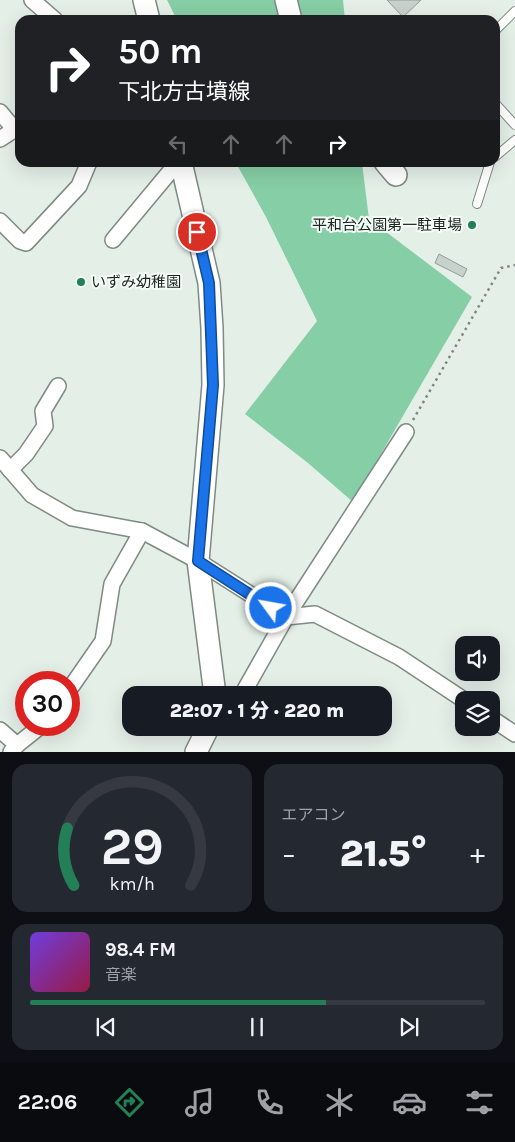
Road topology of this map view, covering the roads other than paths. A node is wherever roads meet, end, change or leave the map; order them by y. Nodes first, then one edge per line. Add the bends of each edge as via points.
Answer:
1 (32, 0) edge
2 (286, 0) edge
3 (515, 12) edge
4 (49, 15) edge
5 (290, 15) edge
6 (500, 26) edge
7 (500, 108) edge
8 (0, 112) edge
9 (15, 125) edge
10 (515, 125) edge
11 (15, 130) edge
12 (0, 139) edge
13 (515, 140) edge
14 (500, 153) edge
15 (87, 167) edge
16 (176, 167) edge
17 (181, 167) edge
18 (488, 167) edge
19 (477, 204) dead end
20 (0, 221) edge
21 (112, 240) dead end
22 (58, 386) dead end
23 (410, 426) road end
24 (5, 464) edge
25 (142, 531) junction
26 (198, 561) junction
27 (286, 617) junction
28 (80, 674) edge
29 (214, 686) edge
30 (247, 686) edge
31 (455, 694) edge
32 (500, 724) edge
33 (0, 730) edge
34 (515, 734) edge
35 (29, 736) edge
36 (204, 736) edge
37 (14, 748) edge
38 (196, 752) edge

1 - 4 street
2 - 5 main road
3 - 6 lane
7 - 10 lane
8 - 9 street
11 - 12 street
13 - 14 lane
15 - 20 street via 79,186 26,243
16 - 21 street
17 - 26 main road via 209,283 212,328 213,385
18 - 19 lane
22 - 24 street via 43,411 45,426 26,454
23 - 27 street
24 - 25 street via 32,495 72,518
25 - 26 street
25 - 28 street via 112,584 103,641
26 - 27 street
26 - 29 main road
27 - 30 street
27 - 31 street via 315,614 399,657
32 - 34 street
33 - 37 street
35 - 37 street
36 - 38 main road

